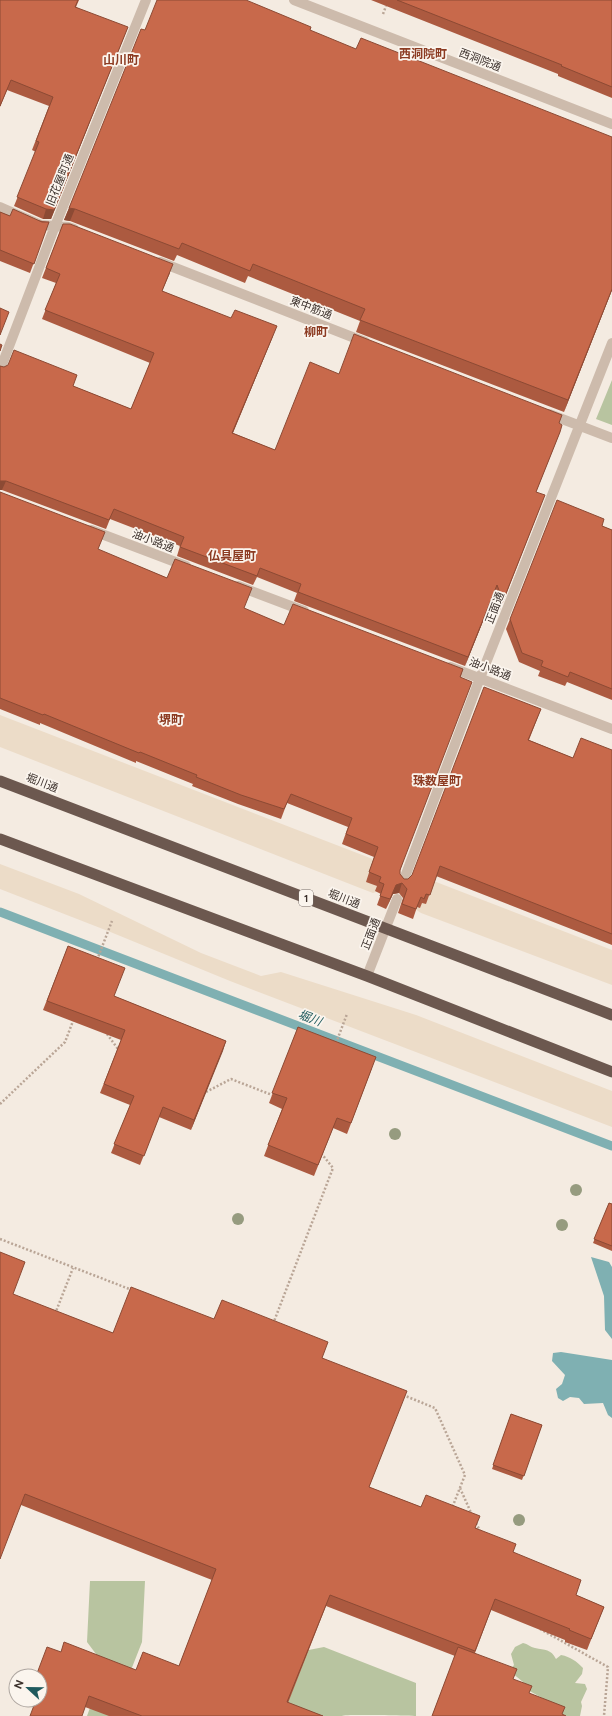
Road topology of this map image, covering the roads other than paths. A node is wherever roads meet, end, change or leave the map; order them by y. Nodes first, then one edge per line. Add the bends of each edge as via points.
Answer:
1 (146, 0) edge
2 (294, 0) edge
3 (612, 124) edge
4 (0, 207) edge
5 (55, 226) junction
6 (83, 233) edge
7 (149, 258) edge
8 (612, 343) edge
9 (371, 344) edge
10 (0, 370) edge
11 (543, 411) edge
12 (580, 426) junction
13 (612, 438) edge
14 (81, 527) edge
15 (192, 569) edge
16 (229, 583) edge
17 (310, 614) edge
18 (444, 664) edge
19 (480, 678) junction
20 (612, 729) edge
21 (0, 781) edge
22 (0, 839) edge
23 (403, 882) edge
24 (397, 899) edge
25 (386, 929) junction
26 (367, 976) junction
27 (612, 1015) edge
28 (612, 1072) edge

1 - 5 street, 旧花屋町通
2 - 3 street, 西洞院通
4 - 5 street via 41,225
5 - 6 street via 68,227
5 - 10 street, 旧花屋町通
7 - 9 street, 東中筋通
8 - 12 street, 正面通
11 - 12 street
12 - 13 street
12 - 19 street, 正面通
14 - 15 street, 油小路通
16 - 17 street
18 - 19 street, 油小路通
19 - 20 street, 油小路通
19 - 23 street, 正面通
21 - 25 highway, 堀川通 / 1
22 - 26 highway
24 - 25 street, 正面通
25 - 26 street, 正面通
25 - 27 highway, 堀川通 / 1
26 - 28 highway

